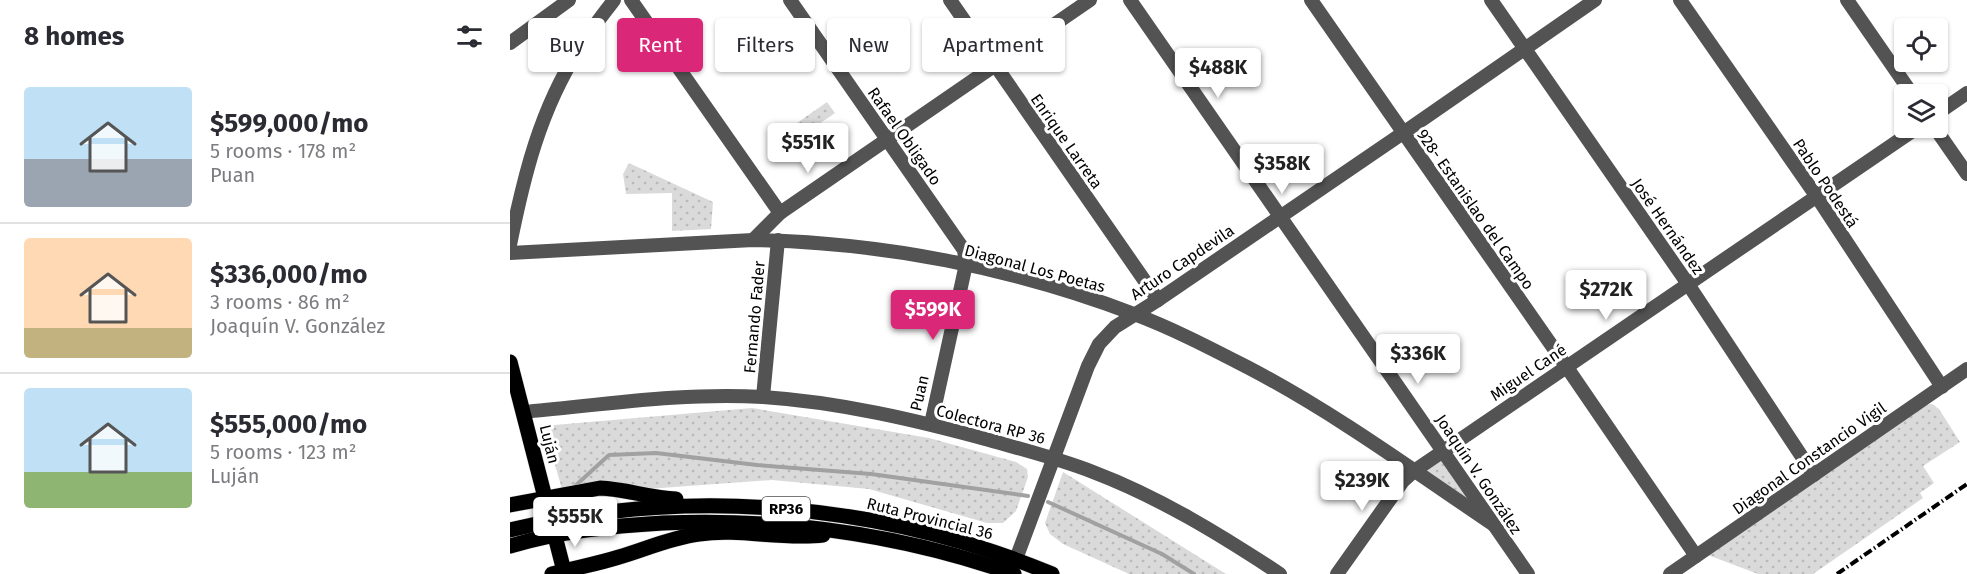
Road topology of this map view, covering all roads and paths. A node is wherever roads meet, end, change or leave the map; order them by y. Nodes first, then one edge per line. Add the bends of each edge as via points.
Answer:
1 (569, 0) edge
2 (614, 0) edge
3 (631, 0) edge
4 (790, 0) edge
5 (950, 0) edge
6 (1090, 0) edge
7 (1130, 0) edge
8 (1311, 0) edge
9 (1491, 0) edge
10 (1595, 0) edge
11 (1680, 0) edge
12 (1847, 0) edge
13 (962, 18) edge
14 (1064, 18) edge
15 (510, 42) edge
16 (1525, 50) junction
17 (986, 72) edge
18 (999, 72) edge
19 (1905, 84) edge
20 (1967, 93) edge
21 (1948, 106) edge
22 (1403, 133) junction
23 (1903, 138) edge
24 (1942, 138) edge
25 (887, 139) junction
26 (1967, 174) edge
27 (1817, 197) junction
28 (780, 213) junction
29 (1280, 216) junction
30 (753, 240) junction
31 (778, 240) junction
32 (510, 245) edge
33 (510, 253) edge
34 (966, 264) junction
35 (1688, 284) junction
36 (1158, 300) junction
37 (1135, 314) junction
38 (1566, 366) junction
39 (511, 367) edge
40 (1967, 369) edge
41 (1942, 387) junction
42 (763, 398) junction
43 (523, 412) junction
44 (931, 424) junction
45 (1444, 450) junction
46 (1053, 458) junction
47 (1414, 471) junction
48 (1814, 475) junction
49 (545, 497) junction
50 (510, 505) edge
51 (750, 507) junction
52 (1494, 525) junction
53 (553, 527) junction
54 (510, 530) edge
55 (847, 532) junction
56 (510, 546) edge
57 (1696, 556) junction
58 (1015, 567) edge
59 (560, 573) edge
60 (1052, 574) edge
61 (1280, 574) edge
62 (1337, 574) edge
63 (1528, 574) edge
64 (1670, 574) edge

1 - 15 street
2 - 32 street via 578,50 543,118 522,185
3 - 28 street
4 - 25 street, Rafael Obligado
5 - 13 street, Enrique Larreta
6 - 14 street
7 - 29 street, Joaquín V. González
8 - 22 street, 928- Estanislao del Campo
9 - 16 street, José Hernández
10 - 16 street, Arturo Capdevila
11 - 27 street, Pablo Podestá
12 - 19 street
16 - 22 street, Arturo Capdevila
16 - 35 street, José Hernández
17 - 25 street
18 - 36 street, Enrique Larreta
20 - 21 street
22 - 29 street, Arturo Capdevila
22 - 38 street, 928- Estanislao del Campo
23 - 27 street, Miguel Cané
24 - 26 street
25 - 28 street
25 - 34 street, Rafael Obligado via 964,250
27 - 35 street, Miguel Cané
27 - 41 street, Pablo Podestá
28 - 30 street
29 - 36 street, Arturo Capdevila
29 - 45 street, Joaquín V. González
30 - 31 street, Diagonal Los Poetas
30 - 33 street, Diagonal Los Poetas
31 - 34 street, Diagonal Los Poetas
31 - 42 street, Fernando Fader
34 - 37 street, Diagonal Los Poetas via 1050,285
34 - 44 street, Puan
35 - 38 street, Miguel Cané
35 - 48 street, José Hernández
36 - 37 street, Arturo Capdevila
37 - 46 street, Arturo Capdevila via 1107,334 1093,355
37 - 47 street, Diagonal Los Poetas via 1281,386
38 - 45 street, Miguel Cané
38 - 57 street, 928- Estanislao del Campo
39 - 43 main road, Luján
40 - 41 street, Diagonal Constancio Vigil
41 - 48 street, Diagonal Constancio Vigil
42 - 43 street, Colectora RP 36 via 682,398
42 - 44 street, Colectora RP 36 via 848,408
43 - 49 main road, Luján
44 - 46 street, Colectora RP 36
45 - 47 street, Miguel Cané
45 - 52 street, Joaquín V. González
46 - 58 street, Arturo Capdevila
46 - 61 street, Colectora RP 36 via 1095,472 1172,508
47 - 52 street, Diagonal Los Poetas
47 - 62 street, Miguel Cané
48 - 57 street, Diagonal Constancio Vigil
49 - 50 main road
49 - 51 main road via 613,488 650,497 731,501
49 - 53 main road, Luján
51 - 53 main road, Ruta Provincial 36 / RP36 via 641,509
51 - 58 main road, Ruta Provincial 36 / RP36 via 900,525 946,537
52 - 63 street, Joaquín V. González
53 - 54 main road, Ruta Provincial 36 / RP36
53 - 55 main road, Ruta Provincial 36 / RP36 via 708,522 796,525
53 - 56 main road, Ruta Provincial 36 / RP36
53 - 59 main road, Luján
55 - 58 main road, Ruta Provincial 36 / RP36
55 - 59 main road via 806,537 699,534
57 - 64 street, Diagonal Constancio Vigil
58 - 60 main road, Ruta Provincial 36 / RP36

